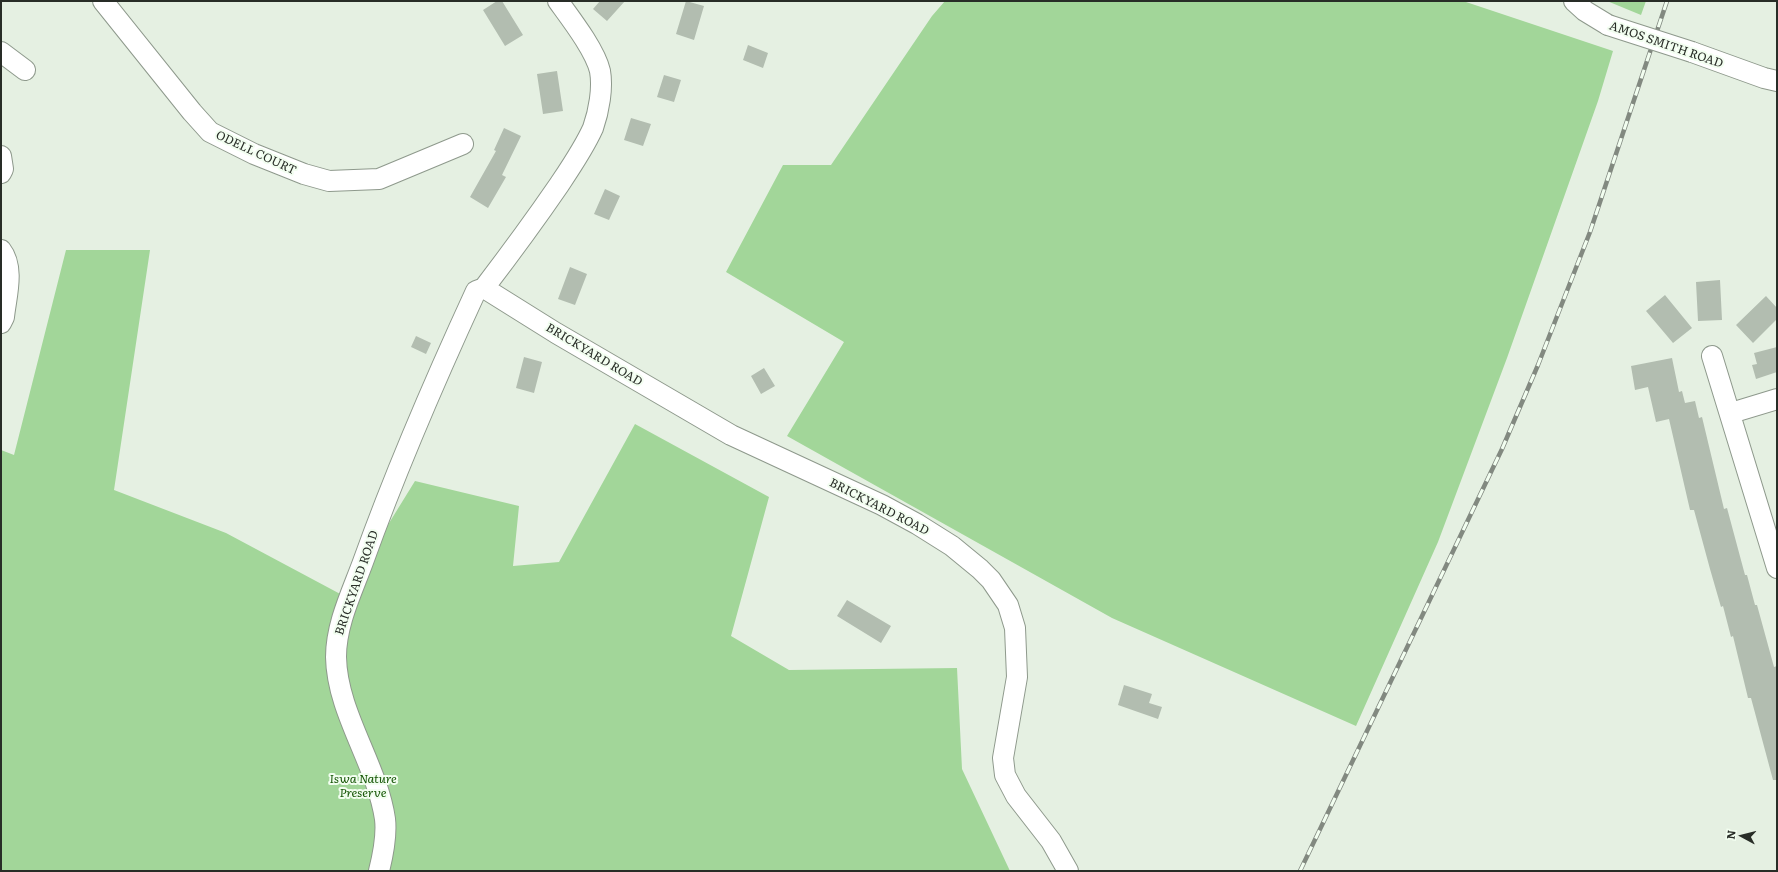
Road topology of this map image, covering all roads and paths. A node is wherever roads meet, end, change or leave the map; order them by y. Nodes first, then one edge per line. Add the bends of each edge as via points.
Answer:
1 (103, 1) edge
2 (558, 1) edge
3 (1574, 1) edge
4 (1, 52) edge
5 (25, 70) dead end
6 (1773, 82) edge
7 (463, 144) dead end
8 (1, 156) edge
9 (1, 173) edge
10 (1, 250) edge
11 (484, 288) junction
12 (1, 323) edge
13 (1712, 356) dead end
14 (1777, 399) edge
15 (1731, 413) junction
16 (1777, 568) edge
17 (380, 871) edge
18 (1068, 871) edge

1 - 7 street, ODELL COURT via 210,132 282,166 329,181 379,179
2 - 11 street, BRICKYARD ROAD via 594,57 599,70 600,98 595,120 576,159 533,223
3 - 6 street, AMOS SMITH ROAD, bridge via 1608,25
4 - 5 street
8 - 9 street
10 - 12 street via 9,276
11 - 17 street, BRICKYARD ROAD via 476,291 409,443 372,538 337,640 336,657 343,693 385,820
11 - 18 street, BRICKYARD ROAD via 730,435 882,505 917,524 952,546 980,569 1008,605 1015,628 1017,677 1003,758 1005,775 1016,796 1051,841
13 - 15 street
14 - 15 street
15 - 16 street

